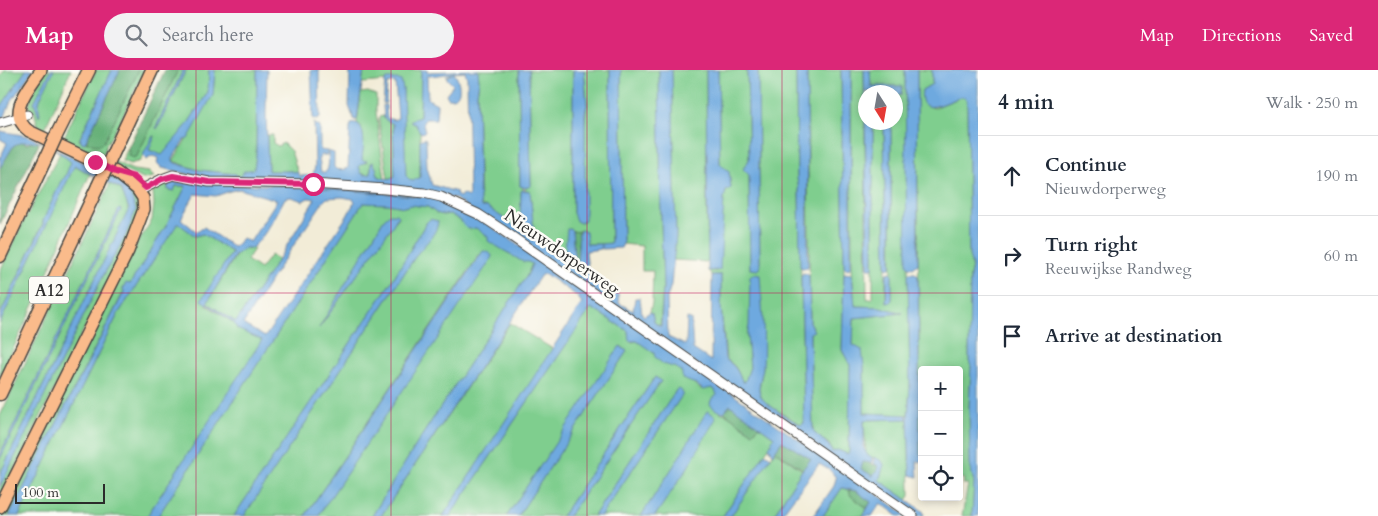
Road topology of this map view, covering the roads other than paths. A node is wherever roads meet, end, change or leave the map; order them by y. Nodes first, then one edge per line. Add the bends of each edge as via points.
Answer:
1 (41, 70) edge
2 (89, 70) edge
3 (152, 70) edge
4 (23, 116) junction
5 (0, 123) edge
6 (142, 190) junction
7 (0, 256) edge
8 (0, 394) edge
9 (0, 507) edge
10 (913, 516) edge

1 - 4 main road via 26,94
2 - 7 highway, bridge
3 - 8 highway, A12, bridge
4 - 5 street
4 - 6 main road via 38,135 116,172
6 - 9 main road via 144,212 128,251
6 - 10 street, Nieuwdorperweg via 173,176 209,182 386,189 424,193 457,203 501,229

